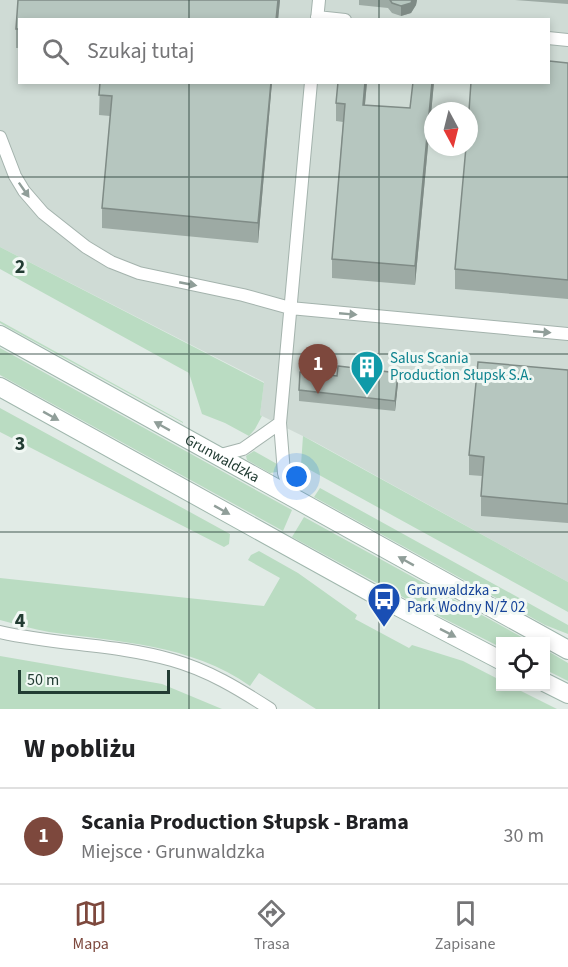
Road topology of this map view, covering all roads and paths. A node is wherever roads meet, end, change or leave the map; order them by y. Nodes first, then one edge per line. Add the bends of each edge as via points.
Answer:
1 (319, 0) edge
2 (317, 18) edge
3 (550, 38) edge
4 (568, 40) edge
5 (311, 84) edge
6 (0, 137) edge
7 (290, 309) junction
8 (568, 334) edge
9 (0, 336) edge
10 (0, 387) edge
11 (280, 423) junction
12 (216, 456) junction
13 (292, 498) junction
14 (0, 632) edge
15 (568, 650) edge
16 (496, 657) edge
17 (550, 685) edge
18 (568, 694) edge
19 (270, 709) edge

1 - 2 lane
3 - 4 lane
5 - 7 lane
6 -> 7 lane via 24,191 57,225 111,262 139,273
7 -> 8 lane
7 - 11 lane
12 -> 9 street, Grunwaldzka
10 -> 16 street
11 - 12 lane via 243,449
11 - 13 lane via 284,474
12 - 13 street, Grunwaldzka
15 -> 13 street, Grunwaldzka
14 - 19 lane via 170,660 212,675
17 - 18 street

